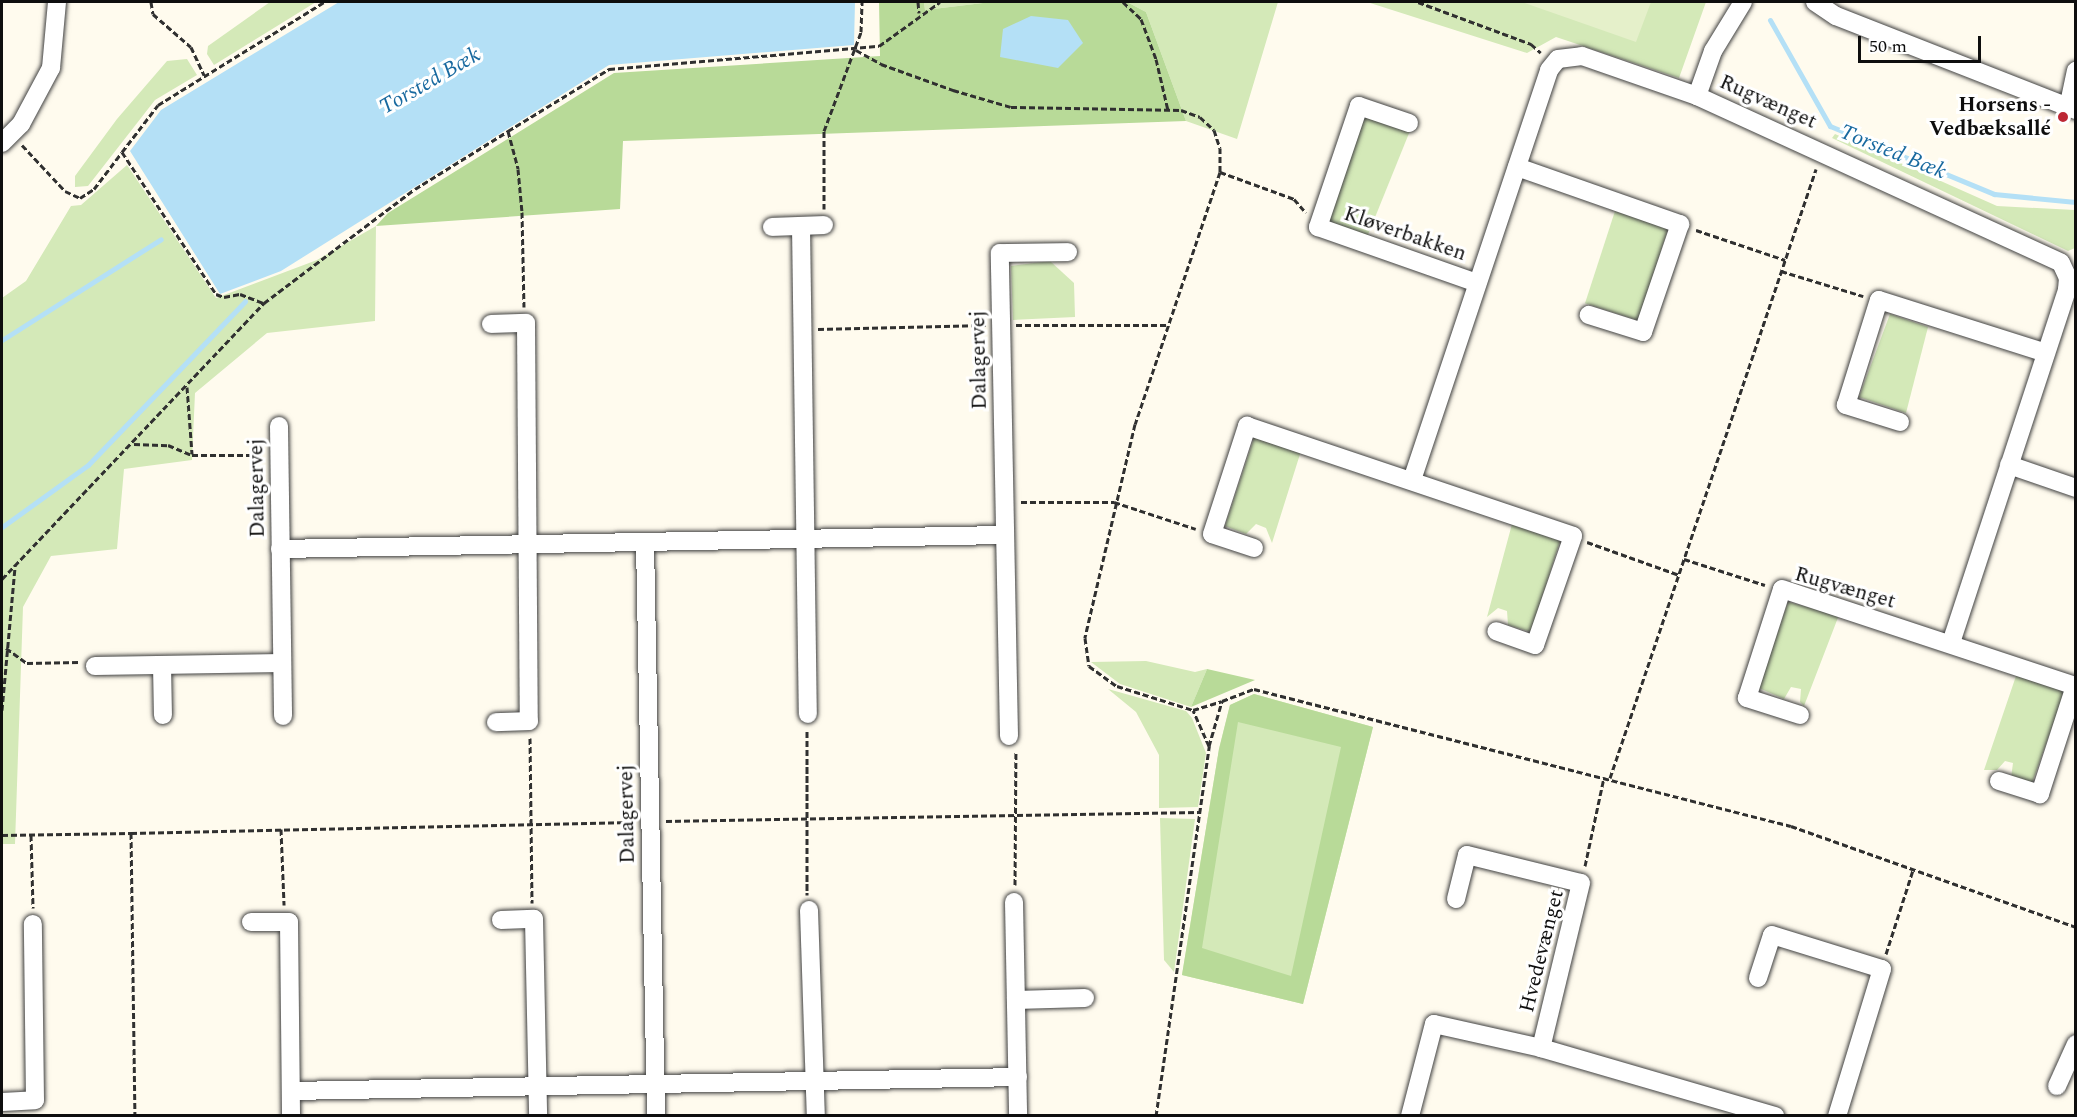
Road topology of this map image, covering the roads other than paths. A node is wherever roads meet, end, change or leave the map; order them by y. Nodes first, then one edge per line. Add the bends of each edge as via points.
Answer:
1 (57, 2) edge
2 (1743, 2) edge
3 (1815, 2) edge
4 (2076, 71) edge
5 (1697, 96) junction
6 (2072, 109) edge
7 (1409, 123) dead end
8 (7, 139) edge
9 (1517, 167) junction
10 (824, 225) road end
11 (801, 226) junction
12 (772, 227) dead end
13 (1068, 252) dead end
14 (1477, 284) junction
15 (1589, 315) dead end
16 (491, 324) dead end
17 (2046, 353) junction
18 (1900, 422) dead end
19 (279, 426) dead end
20 (2009, 465) junction
21 (1412, 480) junction
22 (2076, 488) edge
23 (1005, 535) junction
24 (806, 539) junction
25 (645, 542) junction
26 (528, 544) junction
27 (1254, 548) dead end
28 (280, 549) junction
29 (1496, 632) dead end
30 (1951, 644) junction
31 (282, 663) junction
32 (162, 665) junction
33 (95, 666) road end
34 (2075, 686) edge
35 (808, 714) road end
36 (1800, 715) dead end
37 (163, 716) dead end
38 (283, 716) dead end
39 (496, 722) dead end
40 (1009, 736) road end
41 (1999, 781) dead end
42 (1456, 899) dead end
43 (1014, 902) road end
44 (809, 910) road end
45 (501, 920) dead end
46 (250, 922) dead end
47 (33, 924) road end
48 (1758, 978) dead end
49 (1086, 998) dead end
50 (1016, 1000) junction
51 (2076, 1044) edge
52 (1541, 1048) junction
53 (1017, 1077) junction
54 (815, 1081) junction
55 (656, 1084) junction
56 (537, 1086) junction
57 (2057, 1086) dead end
58 (291, 1091) junction
59 (2, 1102) edge
60 (1741, 1111) edge
61 (291, 1116) edge
62 (538, 1116) edge
63 (656, 1116) edge
64 (816, 1116) edge
65 (1018, 1116) edge
66 (1410, 1116) edge
67 (1775, 1116) edge
68 (1837, 1116) edge

1 - 8 street via 51,68 38,97
2 - 5 street via 1713,51
3 - 6 street via 1836,16
4 - 6 street
5 - 9 street, Kløverbakken via 1574,54 1553,65
5 - 17 street, Rugvænget via 2061,263 2068,278 2067,290
7 - 14 street, Kløverbakken via 1359,106 1318,227
9 - 14 street, Kløverbakken
9 - 15 street via 1680,224 1642,332
10 - 11 street
11 - 12 street
11 - 24 street
13 - 23 street, Dalagervej via 1000,254
14 - 21 street, Kløverbakken
16 - 26 street via 526,323
17 - 18 street via 1879,300 1846,405
17 - 20 street, Rugvænget
19 - 28 street, Dalagervej
20 - 22 street
20 - 30 street, Rugvænget
21 - 27 street via 1247,426 1212,534
21 - 29 street via 1573,536 1534,645
23 - 24 street, Dalagervej
23 - 40 street, Dalagervej
24 - 25 street, Dalagervej
24 - 35 street
25 - 26 street, Dalagervej
25 - 55 street, Dalagervej
26 - 28 street, Dalagervej
26 - 39 street via 530,722
28 - 31 street, Dalagervej
30 - 34 street, Rugvænget
30 - 36 street, Rugvænget via 1782,589 1747,698
31 - 32 street
31 - 38 street, Dalagervej
32 - 33 street
32 - 37 street
34 - 41 street, Rugvænget via 2040,794
42 - 52 street, Hvedevænget via 1467,855 1581,883
43 - 50 street
44 - 54 street
45 - 56 street via 534,920
46 - 58 street via 289,922
47 - 59 street via 35,1101
48 - 68 street via 1772,935 1882,969
49 - 50 street
50 - 53 street
51 - 57 street
52 - 60 street
52 - 66 street via 1434,1024
53 - 54 street
53 - 65 street
54 - 55 street
54 - 64 street
55 - 56 street
55 - 63 street, Dalagervej
56 - 58 street
56 - 62 street
58 - 61 street
60 - 67 street

